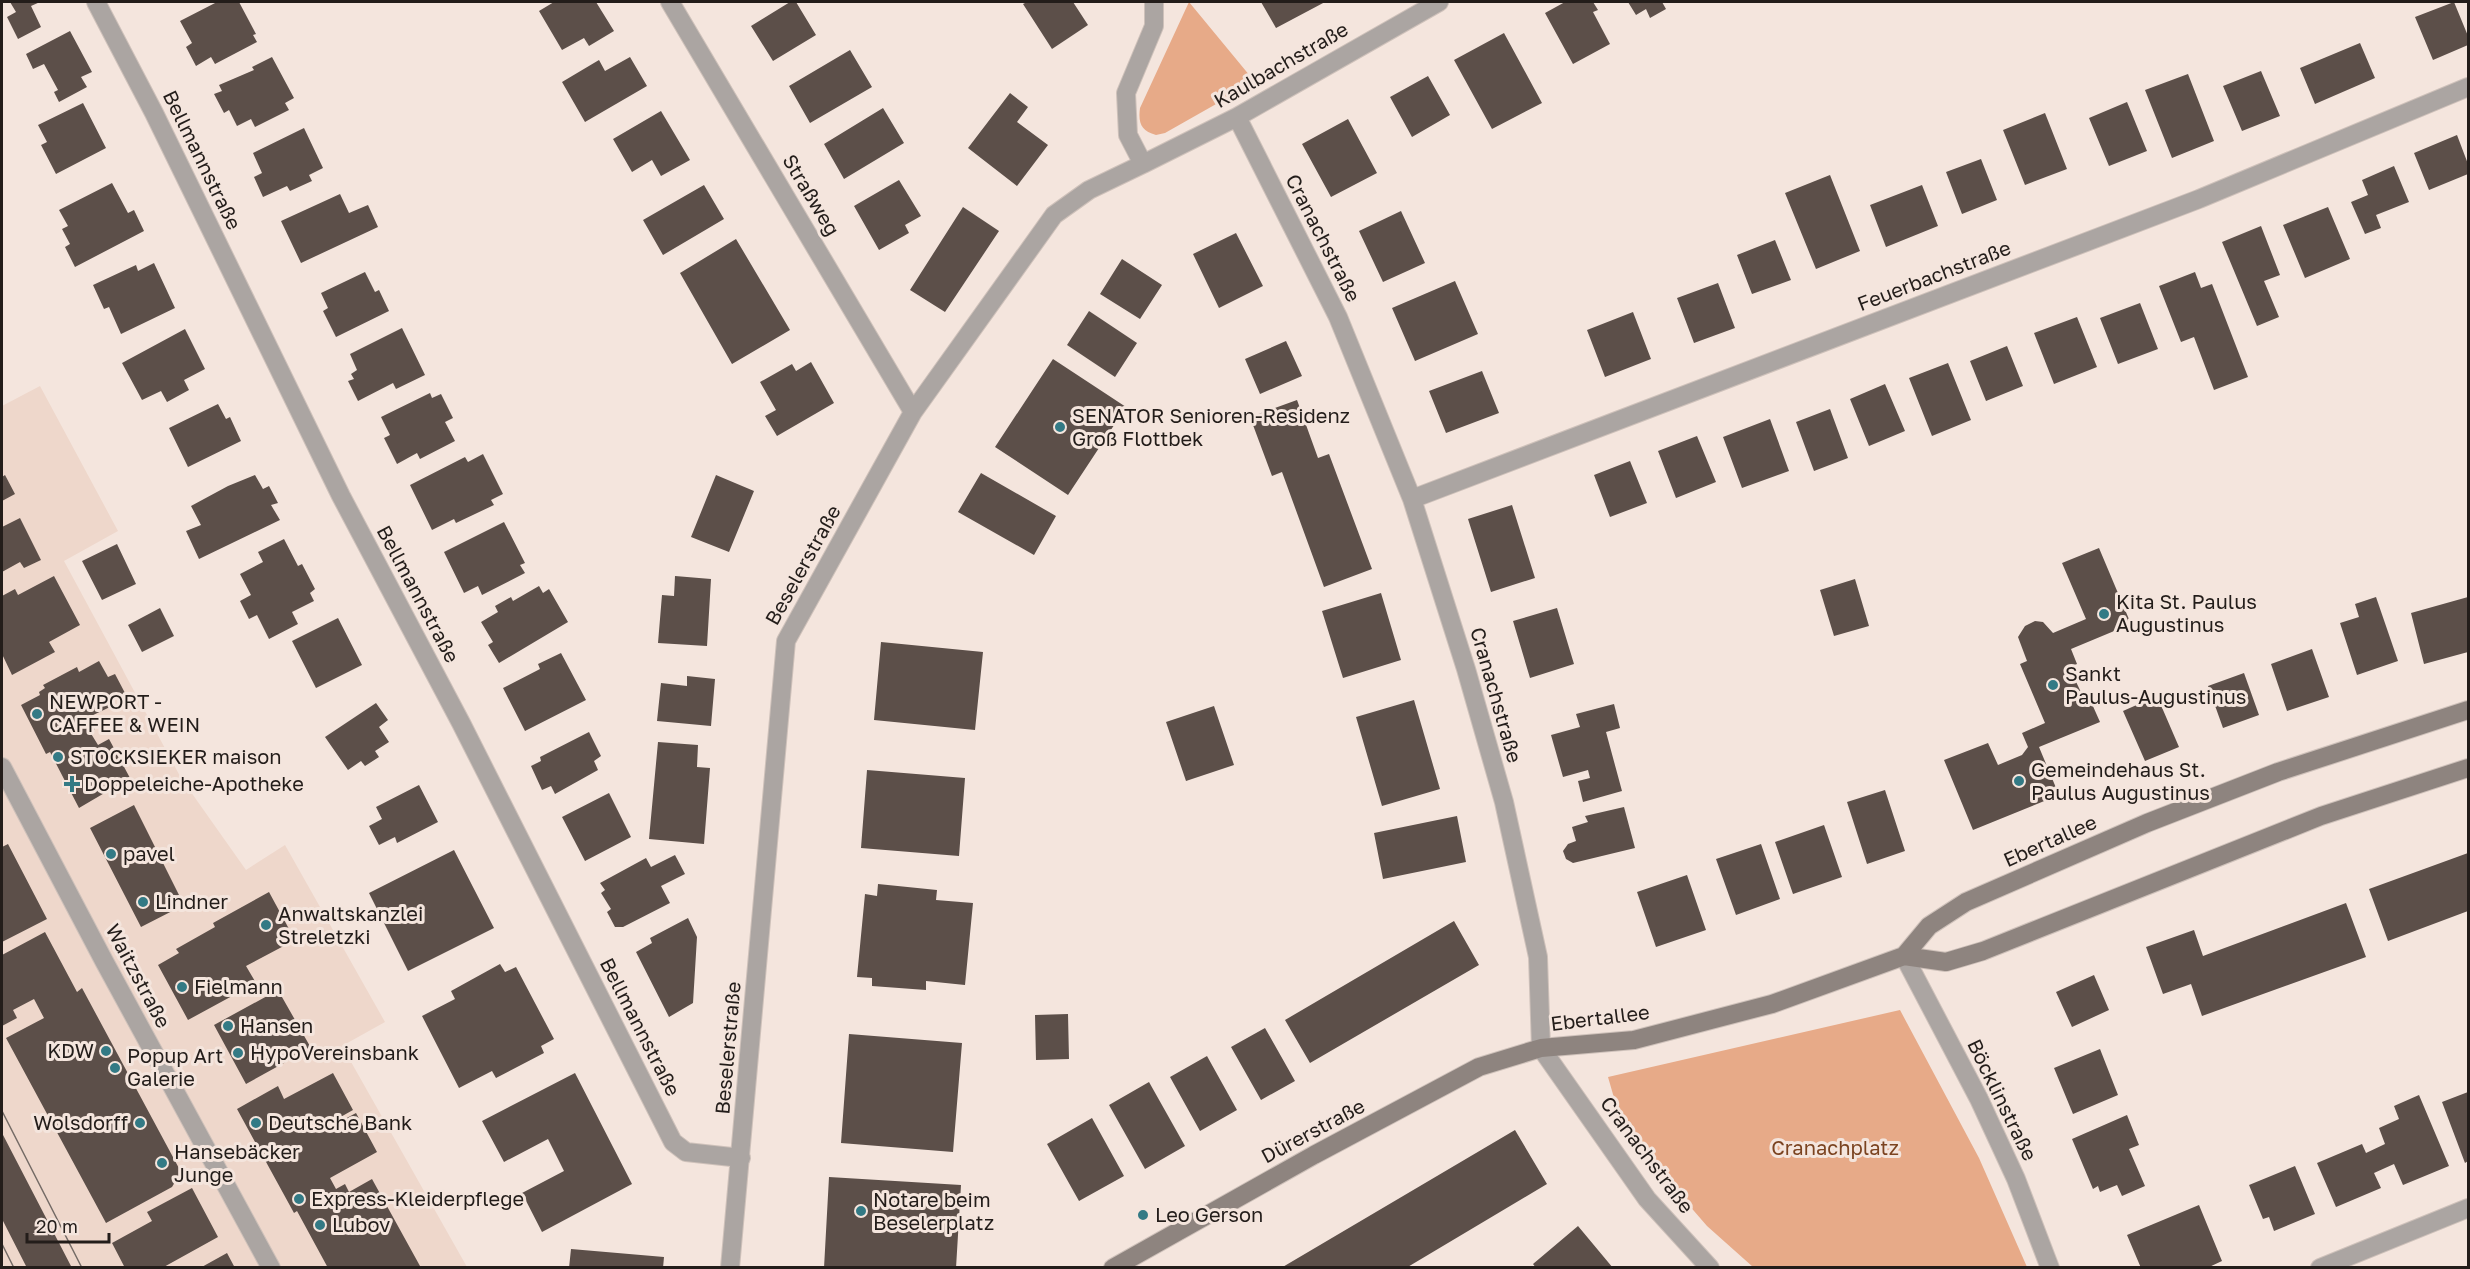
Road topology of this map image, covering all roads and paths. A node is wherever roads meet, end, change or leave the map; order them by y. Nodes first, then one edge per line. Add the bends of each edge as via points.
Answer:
1 (96, 2) edge
2 (670, 2) edge
3 (1154, 2) edge
4 (1439, 2) edge
5 (2469, 87) edge
6 (1237, 117) junction
7 (1143, 164) junction
8 (913, 412) junction
9 (1412, 499) junction
10 (2469, 710) edge
11 (2, 767) edge
12 (2469, 768) edge
13 (1904, 956) junction
14 (1541, 1048) junction
15 (741, 1158) junction
16 (2469, 1208) edge
17 (271, 1268) edge
18 (730, 1268) edge
19 (1113, 1268) edge
20 (1710, 1268) edge
21 (2050, 1268) edge
22 (2320, 1268) edge

1 - 15 street, Bellmannstraße via 341,496 673,1142 686,1152
2 - 8 street, Straßweg
3 - 7 street via 1154,26 1126,93 1128,135
4 - 6 street, Kaulbachstraße
5 - 9 street, Feuerbachstraße via 2188,203
6 - 7 street, Kaulbachstraße
6 - 9 street, Cranachstraße via 1338,317
7 - 8 street, Beselerstraße via 1089,190 1054,215
8 - 15 street, Beselerstraße via 786,641
9 - 14 street, Cranachstraße via 1504,802 1538,957
10 - 13 main road, Ebertallee via 2278,772 2050,865 1966,902 1929,926
11 - 17 street, Waitzstraße
12 - 13 main road, Ebertallee via 2321,816 1983,951 1946,962
13 - 14 main road, Ebertallee via 1772,1004 1634,1040
13 - 21 street, Böcklinstraße via 2016,1179
14 - 19 main road, Dürerstraße via 1479,1067
14 - 20 street, Cranachstraße via 1647,1199
15 - 18 street, Beselerstraße
16 - 22 street

